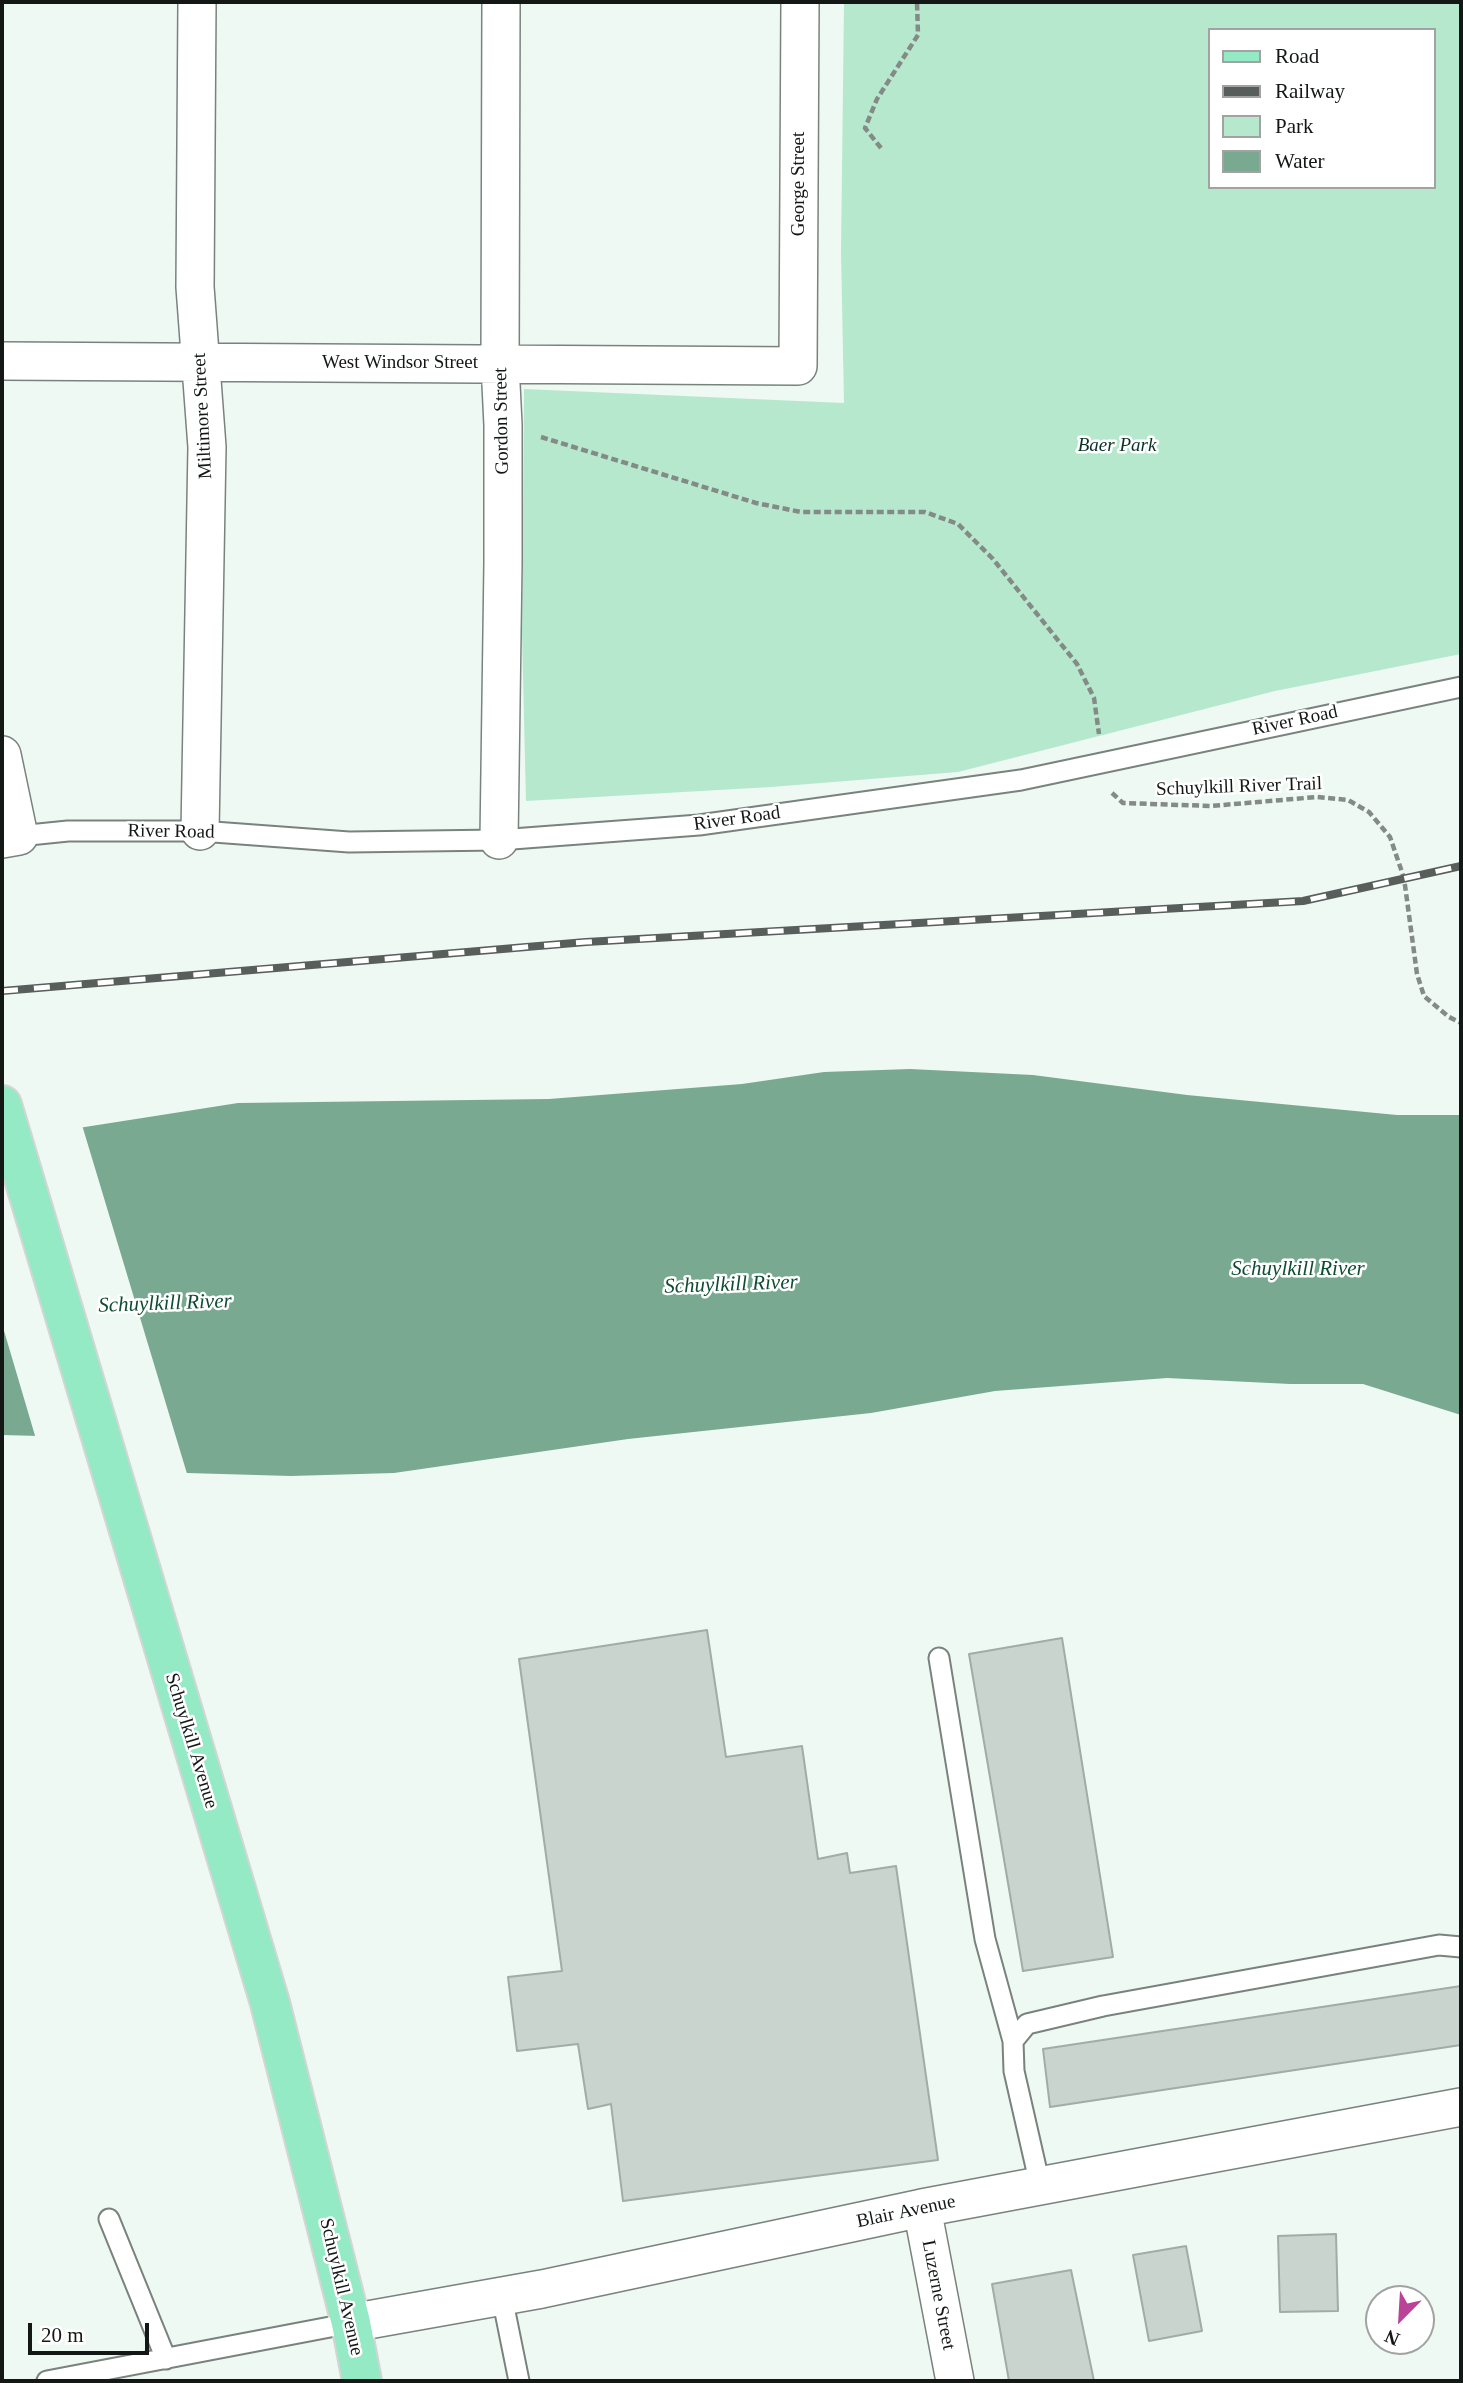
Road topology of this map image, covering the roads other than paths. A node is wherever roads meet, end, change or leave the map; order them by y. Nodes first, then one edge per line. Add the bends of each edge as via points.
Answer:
1 (197, 2) edge
2 (501, 2) edge
3 (800, 2) edge
4 (2, 361) edge
5 (201, 363) junction
6 (500, 364) junction
7 (798, 366) joint
8 (1461, 687) edge
9 (2, 755) edge
10 (200, 831) junction
11 (11, 838) edge
12 (499, 840) junction
13 (2, 1105) edge
14 (939, 1657) dead end
15 (1461, 1947) edge
16 (1013, 2041) junction
17 (1461, 2106) edge
18 (1040, 2185) junction
19 (922, 2208) junction
20 (109, 2219) dead end
21 (502, 2297) junction
22 (351, 2323) junction
23 (166, 2359) junction
24 (47, 2381) edge
25 (362, 2381) edge
26 (519, 2381) edge
27 (955, 2381) edge

1 - 5 street, Miltimore Street via 195,287
2 - 6 street, Gordon Street
3 - 7 street, George Street
4 - 5 street, West Windsor Street
5 - 6 street, West Windsor Street
5 - 10 street, Miltimore Street via 207,447
6 - 7 street, West Windsor Street
6 - 12 street, Gordon Street
8 - 12 lane, River Road via 1021,779 712,823
9 - 11 street
10 - 11 lane, River Road via 68,831
10 - 12 lane, River Road via 349,842
13 - 22 main road, Schuylkill Avenue via 270,2003
14 - 16 lane via 985,1939
15 - 16 lane via 1439,1945 1103,2006 1027,2024
16 - 18 lane via 1014,2071
17 - 18 street, Blair Avenue
18 - 19 street, Blair Avenue
19 - 21 street, Blair Avenue
19 - 27 street, Luzerne Street
20 - 23 lane
21 - 22 street, Blair Avenue
21 - 26 lane
22 - 23 lane
22 - 25 main road, Schuylkill Avenue
23 - 24 lane

